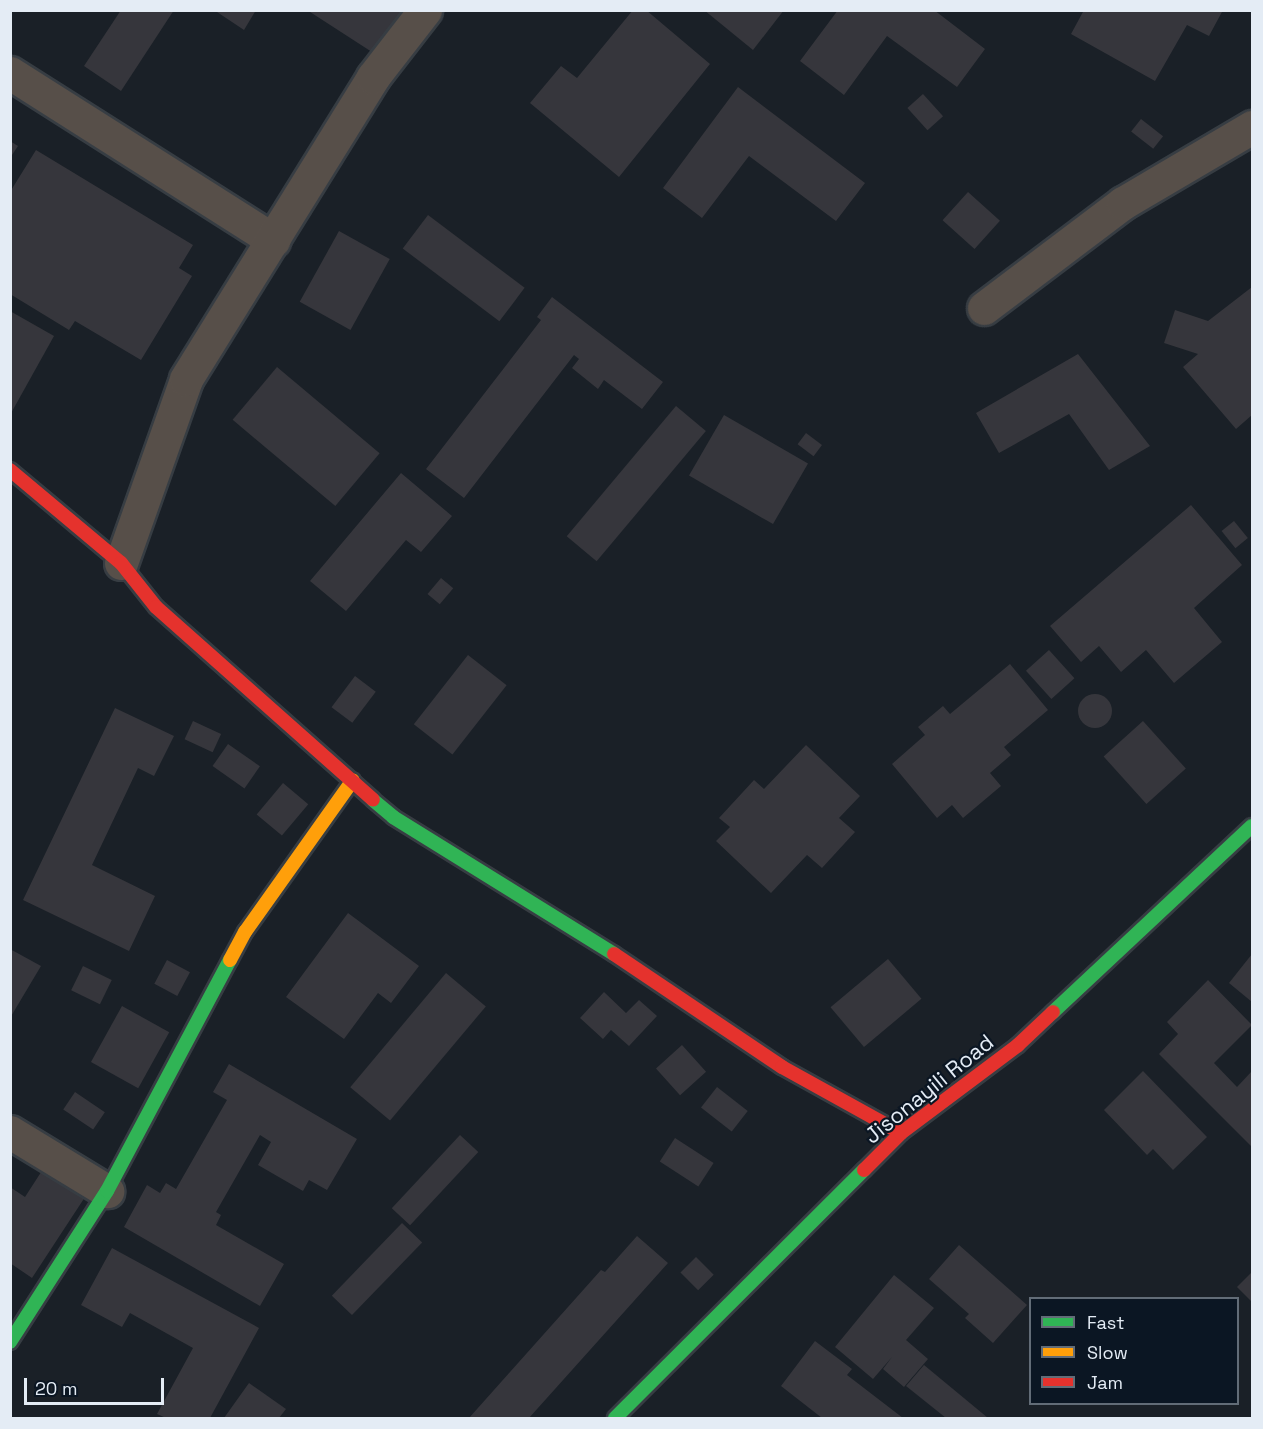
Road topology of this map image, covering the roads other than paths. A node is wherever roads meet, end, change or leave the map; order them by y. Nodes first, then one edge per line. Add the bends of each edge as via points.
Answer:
1 (425, 10) edge
2 (10, 73) edge
3 (1252, 127) edge
4 (273, 240) junction
5 (984, 308) dead end
6 (10, 470) edge
7 (121, 563) junction
8 (353, 780) junction
9 (1252, 826) edge
10 (10, 1132) edge
11 (901, 1133) junction
12 (107, 1191) junction
13 (10, 1342) edge
14 (615, 1419) edge

1 - 4 street via 373,77
2 - 4 street
3 - 5 street via 1124,203
4 - 7 street via 186,379
6 - 7 street
7 - 8 street via 156,607
8 - 11 street via 393,817 556,915 782,1067
8 - 12 street via 244,932
9 - 11 street, Jisonayili Road via 1018,1045
10 - 12 street
11 - 14 street, Jisonayili Road
12 - 13 street

